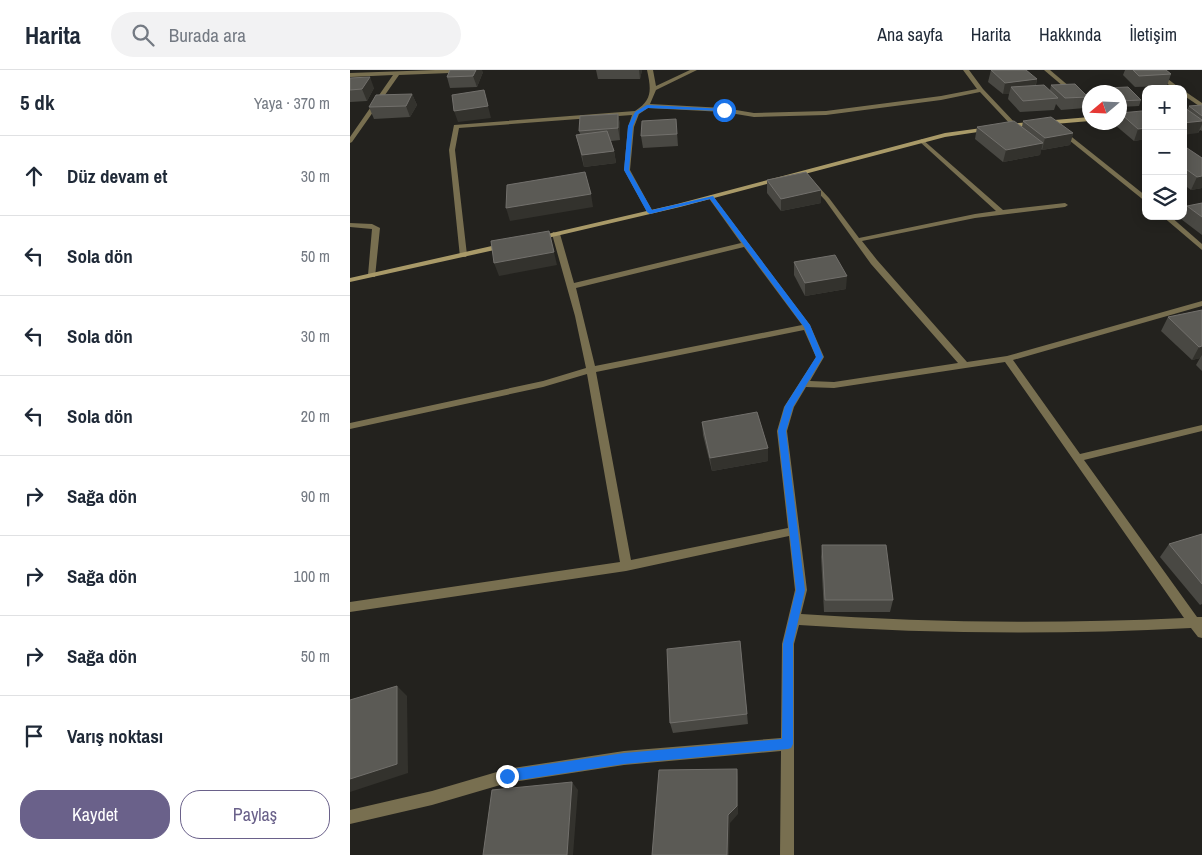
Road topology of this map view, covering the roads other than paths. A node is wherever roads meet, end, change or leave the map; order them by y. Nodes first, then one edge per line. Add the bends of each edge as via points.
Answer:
1 (475, 70) edge
2 (650, 70) edge
3 (694, 70) edge
4 (966, 70) edge
5 (1047, 70) edge
6 (1153, 70) edge
7 (421, 71) edge
8 (397, 74) junction
9 (350, 75) edge
10 (1173, 85) edge
11 (654, 90) junction
12 (981, 90) junction
13 (1187, 95) edge
14 (1082, 100) edge
15 (647, 106) junction
16 (1202, 106) edge
17 (1202, 110) edge
18 (1193, 111) edge
19 (636, 113) junction
20 (1082, 120) edge
21 (1050, 122) junction
22 (1014, 126) junction
23 (1004, 127) edge
24 (994, 128) edge
25 (350, 141) edge
26 (922, 141) junction
27 (802, 173) junction
28 (711, 197) junction
29 (1142, 197) edge
30 (1065, 206) dead end
31 (650, 212) junction
32 (1002, 213) junction
33 (1170, 220) edge
34 (350, 225) edge
35 (556, 234) junction
36 (528, 240) edge
37 (858, 240) junction
38 (510, 244) edge
39 (746, 244) junction
40 (1202, 248) edge
41 (463, 255) junction
42 (372, 275) junction
43 (350, 280) edge
44 (573, 286) junction
45 (1200, 307) edge
46 (807, 327) junction
47 (1007, 359) junction
48 (964, 364) junction
49 (591, 370) junction
50 (803, 384) junction
51 (350, 426) edge
52 (1202, 428) edge
53 (1077, 458) junction
54 (794, 532) junction
55 (626, 566) junction
56 (350, 607) edge
57 (794, 619) junction
58 (1198, 623) edge
59 (1202, 633) edge
60 (788, 744) junction
61 (350, 817) edge
62 (786, 855) edge

1 - 7 street
2 - 11 street
3 - 11 street
4 - 12 street
5 - 14 street
6 - 10 street
7 - 8 street
8 - 9 street
8 - 25 street
11 - 15 street
12 - 15 street via 826,113 754,115
12 - 22 street
13 - 16 street
15 - 19 street
17 - 18 street
19 - 31 street via 631,126 627,170
19 - 41 street via 456,126 452,150
20 - 21 street
21 - 22 street
21 - 29 street
22 - 23 street
24 - 26 street
26 - 27 street
26 - 32 street
27 - 28 street
27 - 37 street via 827,199
28 - 31 street
28 - 39 street
30 - 32 street
31 - 35 street
32 - 37 street
33 - 40 street
34 - 42 street via 376,228
35 - 36 street
35 - 44 street
37 - 48 street
38 - 41 street
39 - 44 street
39 - 46 street
41 - 42 street
42 - 43 street
44 - 49 street
45 - 47 street
46 - 49 street
46 - 50 street via 820,357
47 - 48 street
47 - 53 street
48 - 50 street via 834,385
49 - 51 street via 543,384
49 - 55 street
50 - 54 street via 789,406 782,431
52 - 53 street
53 - 58 street
54 - 55 street
54 - 57 street via 801,590
55 - 56 street
57 - 58 street via 1010,628
57 - 60 street via 788,644
58 - 59 street
60 - 61 street via 624,758 507,776
60 - 62 street

